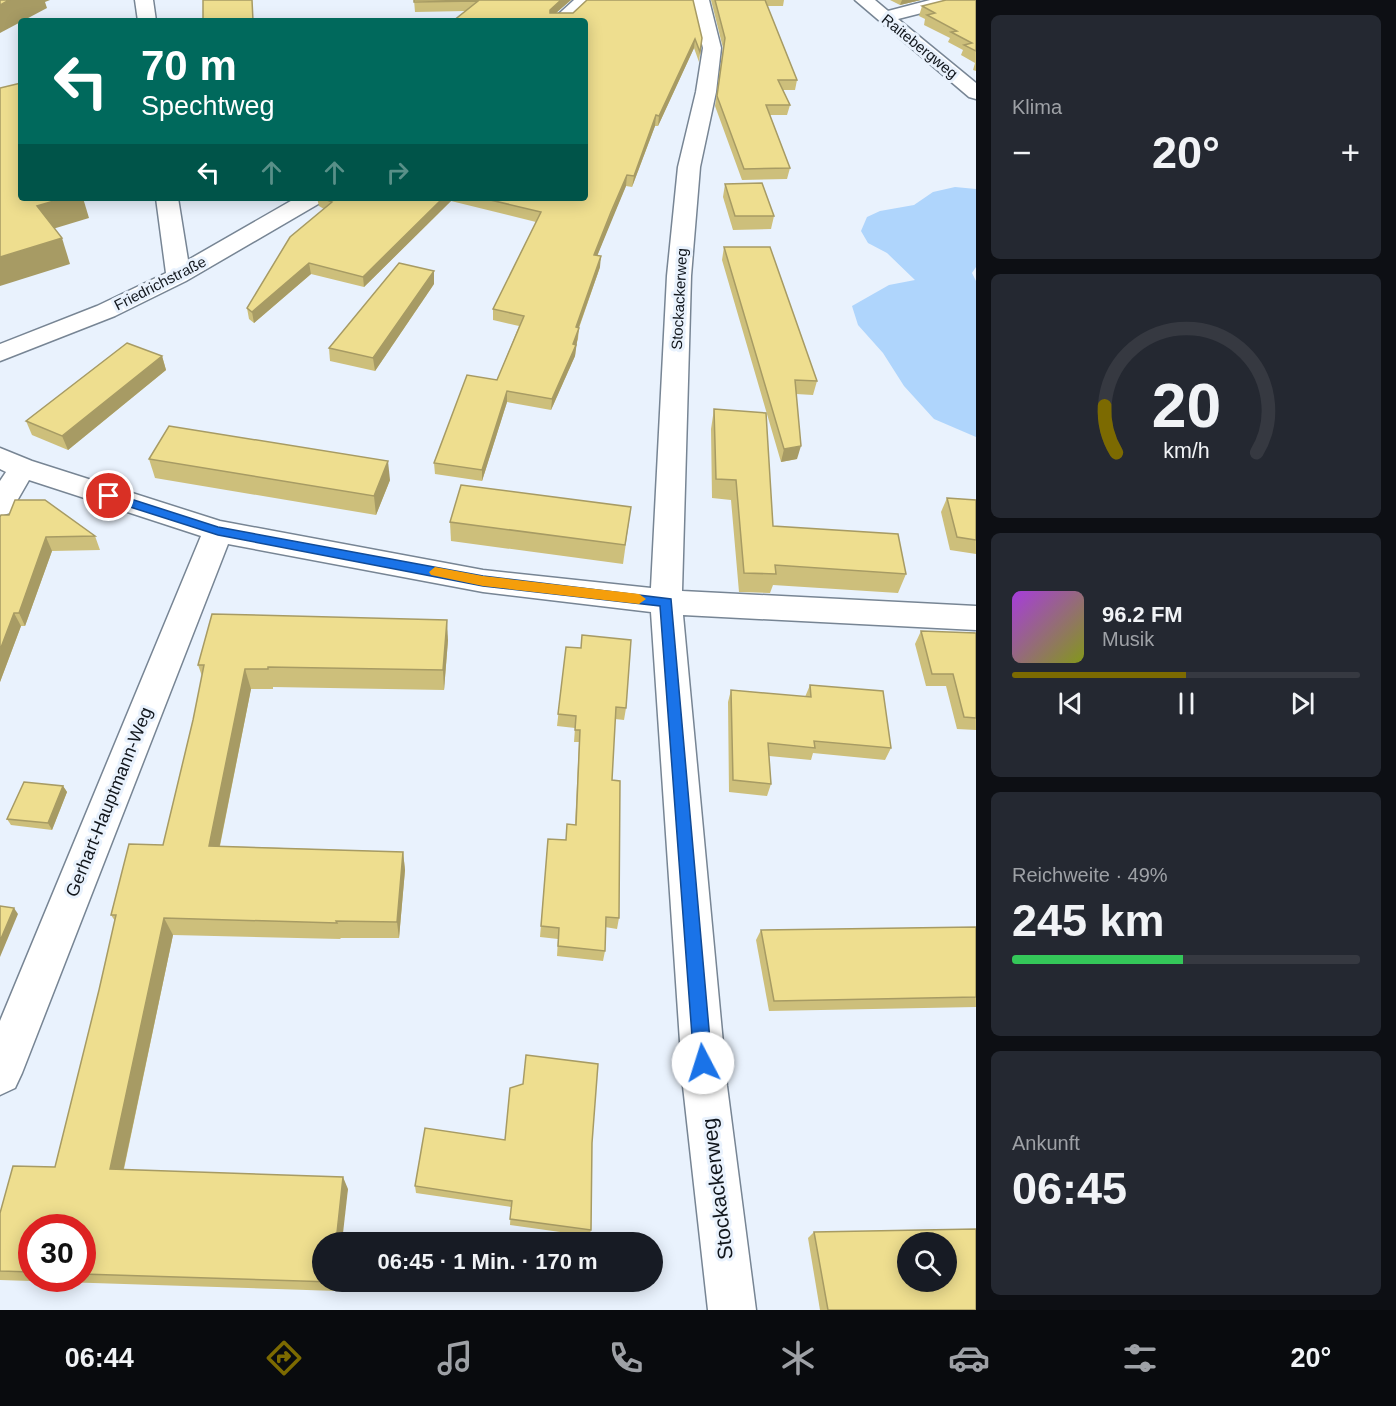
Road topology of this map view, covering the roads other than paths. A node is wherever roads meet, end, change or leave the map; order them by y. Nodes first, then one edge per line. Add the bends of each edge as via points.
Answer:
1 (144, 0) edge
2 (584, 0) edge
3 (700, 0) edge
4 (864, 0) edge
5 (951, 0) edge
6 (884, 17) junction
7 (147, 18) edge
8 (563, 18) edge
9 (976, 93) edge
10 (167, 201) edge
11 (307, 201) edge
12 (178, 276) junction
13 (0, 352) edge
14 (11, 463) edge
15 (0, 506) edge
16 (218, 531) junction
17 (666, 602) junction
18 (976, 618) edge
19 (0, 1073) edge
20 (732, 1310) edge

1 - 7 street
2 - 8 street
3 - 17 street, Stockackerweg via 712,48 689,167 679,276
4 - 6 street, Raitebergweg
5 - 6 street
6 - 9 street, Raitebergweg
10 - 12 street
11 - 12 street, Friedrichstraße
12 - 13 street, Friedrichstraße via 106,311
14 - 15 street
14 - 16 street
16 - 17 street via 483,581
16 - 19 street, Gerhart-Hauptmann-Weg
17 - 18 street
17 - 20 street, Stockackerweg via 705,1086

